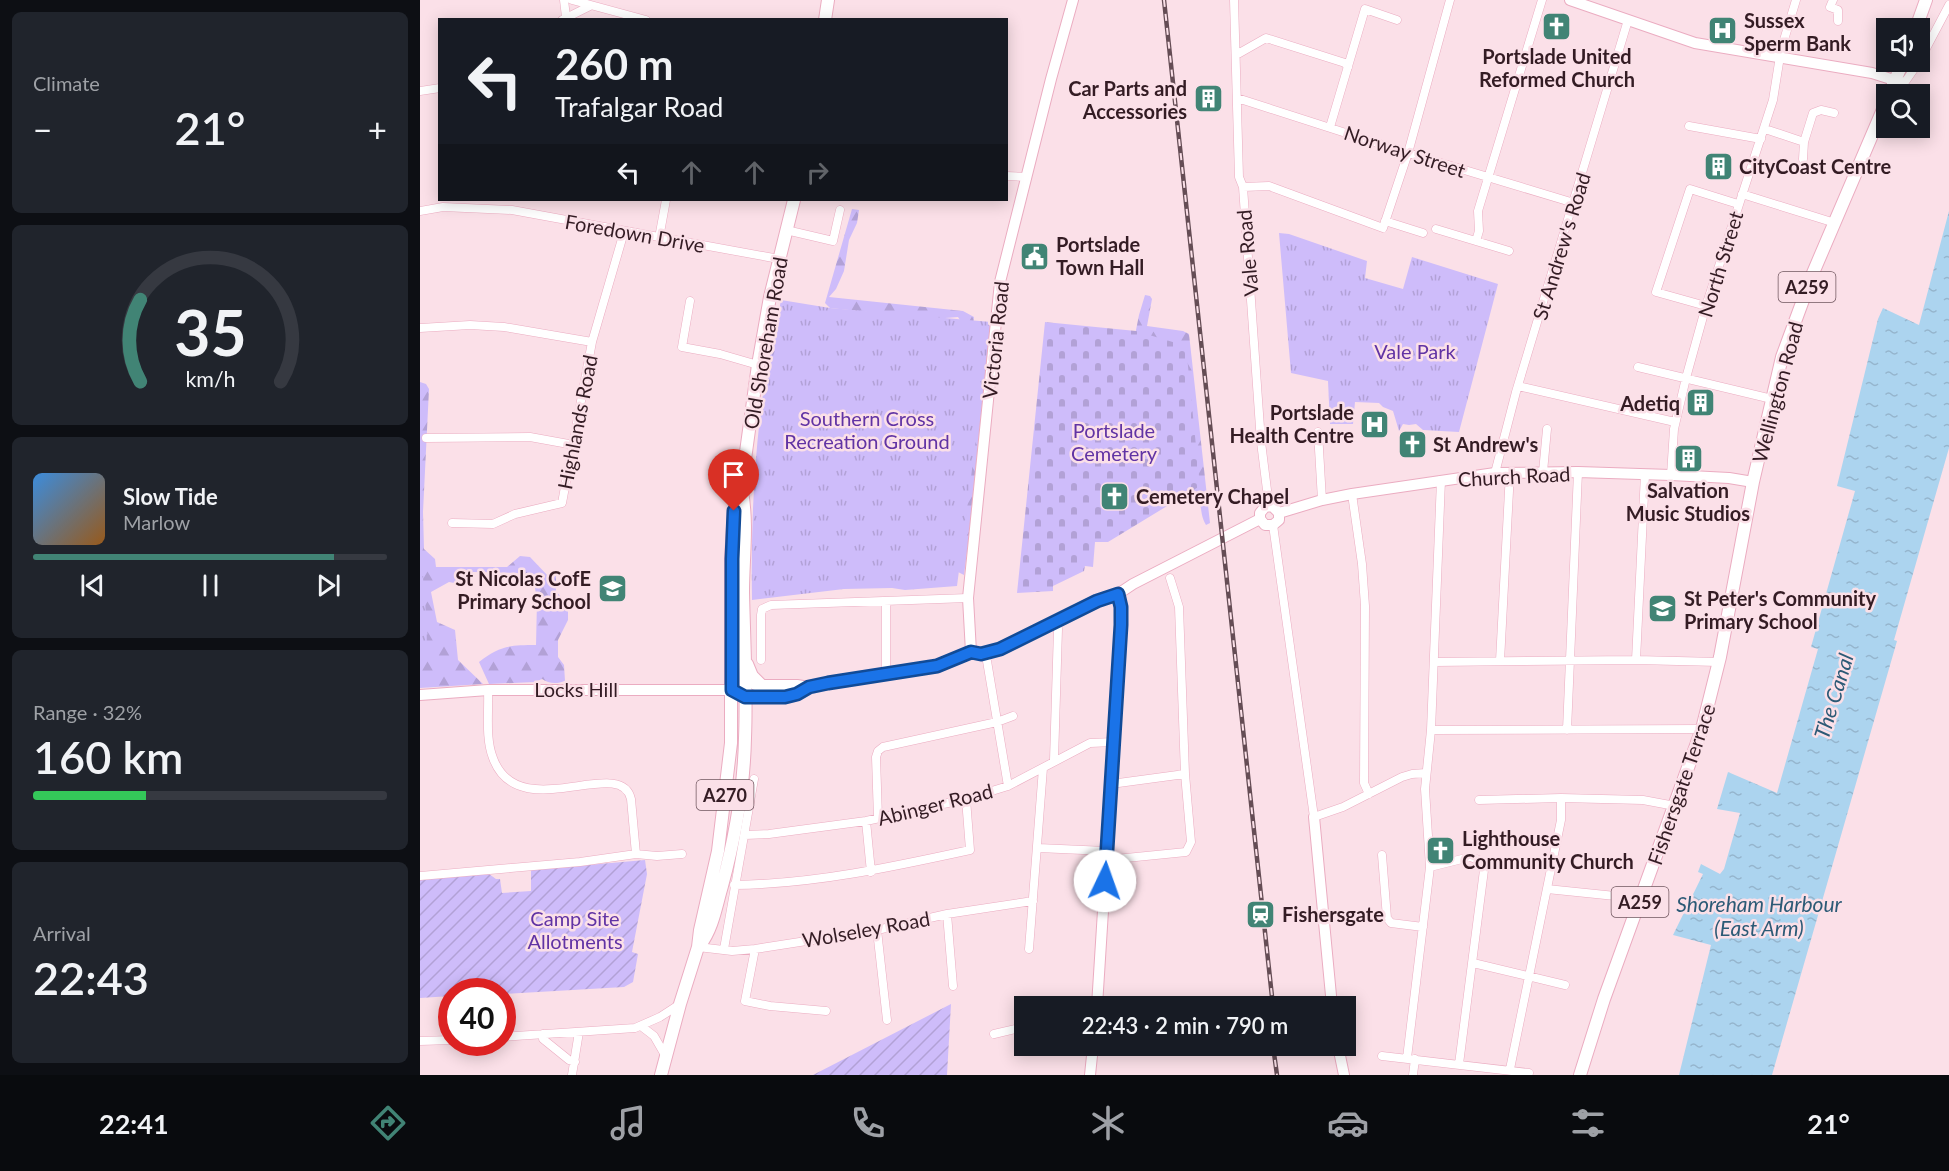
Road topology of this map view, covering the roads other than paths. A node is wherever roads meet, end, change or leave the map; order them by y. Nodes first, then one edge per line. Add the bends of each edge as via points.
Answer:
1 (564, 0) edge
2 (572, 0) edge
3 (1073, 0) edge
4 (1234, 0) edge
5 (1450, 0) edge
6 (1542, 0) edge
7 (1569, 0) edge
8 (1796, 0) edge
9 (1833, 0) edge
10 (1926, 0) edge
11 (1949, 5) edge
12 (590, 6) junction
13 (564, 18) edge
14 (641, 18) edge
15 (1920, 18) edge
16 (1397, 20) dead end
17 (1628, 20) junction
18 (1838, 21) dead end
19 (1930, 40) edge
20 (1236, 55) junction
21 (1781, 56) junction
22 (1348, 67) junction
23 (1898, 72) edge
24 (1912, 72) edge
25 (1894, 80) junction
26 (1893, 84) edge
27 (438, 88) edge
28 (420, 91) edge
29 (1237, 98) junction
30 (1834, 113) dead end
31 (1689, 126) dead end
32 (1876, 126) edge
33 (1330, 127) junction
34 (1765, 129) junction
35 (1761, 139) junction
36 (1804, 142) junction
37 (1408, 153) junction
38 (1803, 159) dead end
39 (1008, 176) edge
40 (1027, 177) junction
41 (1488, 177) junction
42 (1243, 187) junction
43 (1742, 194) junction
44 (513, 201) edge
45 (666, 201) edge
46 (794, 201) edge
47 (1574, 203) junction
48 (1738, 204) junction
49 (512, 210) junction
50 (840, 210) dead end
51 (420, 211) edge
52 (1835, 223) junction
53 (1384, 224) junction
54 (1436, 229) dead end
55 (786, 230) junction
56 (624, 231) junction
57 (1423, 233) dead end
58 (659, 238) junction
59 (1476, 241) junction
60 (1509, 251) dead end
61 (779, 259) junction
62 (690, 301) dead end
63 (1706, 306) junction
64 (420, 328) edge
65 (592, 342) junction
66 (758, 365) junction
67 (1638, 367) dead end
68 (1686, 378) junction
69 (1518, 386) junction
70 (1772, 399) junction
71 (1676, 423) junction
72 (1547, 429) dead end
73 (1318, 432) dead end
74 (426, 438) dead end
75 (574, 445) junction
76 (1510, 472) junction
77 (1543, 472) junction
78 (1578, 472) junction
79 (1495, 473) junction
80 (1646, 474) junction
81 (1671, 475) junction
82 (1441, 480) junction
83 (1753, 482) junction
84 (741, 488) junction
85 (1352, 494) junction
86 (1322, 500) junction
87 (1269, 506) junction
88 (1279, 513) junction
89 (1260, 519) junction
90 (452, 523) dead end
91 (1273, 525) junction
92 (1170, 578) dead end
93 (1118, 594) junction
94 (968, 598) junction
95 (886, 601) junction
96 (1058, 629) dead end
97 (971, 652) junction
98 (744, 657) junction
99 (761, 660) dead end
100 (1636, 660) junction
101 (987, 661) dead end
102 (1500, 661) junction
103 (1569, 661) junction
104 (1434, 662) junction
105 (1719, 662) junction
106 (886, 675) junction
107 (745, 683) junction
108 (762, 686) junction
109 (809, 687) junction
110 (488, 690) junction
111 (732, 690) junction
112 (420, 695) edge
113 (745, 697) junction
114 (1056, 702) junction
115 (1046, 704) dead end
116 (1013, 716) dead end
117 (998, 722) junction
118 (1702, 729) junction
119 (1431, 730) junction
120 (1567, 730) junction
121 (1114, 742) junction
122 (1054, 760) junction
123 (1043, 768) junction
124 (1426, 773) junction
125 (1185, 774) junction
126 (754, 779) dead end
127 (1111, 784) junction
128 (1008, 786) junction
129 (1369, 794) junction
130 (1561, 798) junction
131 (966, 799) junction
132 (1479, 800) dead end
133 (1675, 806) junction
134 (1314, 817) junction
135 (878, 819) junction
136 (866, 821) junction
137 (745, 835) junction
138 (1038, 848) junction
139 (636, 854) junction
140 (682, 854) dead end
141 (1382, 855) dead end
142 (1106, 856) junction
143 (1430, 867) junction
144 (871, 872) junction
145 (420, 876) edge
146 (734, 885) junction
147 (1547, 889) junction
148 (1033, 901) junction
149 (1640, 902) junction
150 (947, 914) junction
151 (1423, 927) junction
152 (876, 930) junction
153 (698, 947) junction
154 (724, 949) junction
155 (755, 949) junction
156 (1029, 949) dead end
157 (1473, 963) junction
158 (1530, 976) junction
159 (952, 986) dead end
160 (1565, 986) dead end
161 (1098, 996) edge
162 (1331, 996) edge
163 (680, 1004) junction
164 (826, 1011) dead end
165 (887, 1020) dead end
166 (641, 1026) junction
167 (1014, 1029) edge
168 (579, 1032) junction
169 (543, 1034) junction
170 (994, 1034) dead end
171 (516, 1036) edge
172 (438, 1040) edge
173 (420, 1041) edge
174 (665, 1055) junction
175 (1092, 1056) edge
176 (1340, 1056) edge
177 (1382, 1056) dead end
178 (1411, 1059) junction
179 (575, 1062) junction
180 (1459, 1064) junction
181 (1510, 1069) junction
182 (1529, 1073) dead end
183 (573, 1075) edge
184 (661, 1075) edge
185 (1090, 1075) edge
186 (1344, 1075) edge
187 (1413, 1075) edge
188 (1580, 1075) edge

1 - 13 street
2 - 12 street
3 - 40 main road, Victoria Road
4 - 20 street, Vale Road
5 - 37 street
6 - 41 street
7 - 17 main road
8 - 21 street, North Street
9 - 18 street via 1830,7 1838,10
10 - 15 main road
11 - 19 street
12 - 13 street
12 - 14 street
16 - 22 street via 1365,9
17 - 21 main road via 1695,43
17 - 47 street, St Andrew's Road
20 - 22 street via 1266,38
20 - 29 street, Vale Road
21 - 25 main road
21 - 34 street, North Street
22 - 33 street
23 - 25 main road
24 - 25 street via 1905,82
25 - 26 main road
27 - 28 street
29 - 33 street, Norway Street
29 - 42 street, Vale Road via 1239,177
30 - 36 street via 1813,113
31 - 35 street
32 - 52 main road, Wellington Road / A259
33 - 37 street, Norway Street
34 - 35 street, North Street
34 - 36 street
35 - 43 street, North Street
36 - 38 street
37 - 41 street, Norway Street
37 - 53 street
39 - 40 street
40 - 94 main road, Victoria Road via 1000,282
41 - 47 street, Norway Street
41 - 59 street via 1478,211
42 - 53 street via 1269,186
42 - 87 street, Vale Road
43 - 48 street, North Street
43 - 52 street
44 - 49 street
45 - 58 street
46 - 55 main road, Old Shoreham Road / A270
47 - 69 street, St Andrew's Road
48 - 63 street, North Street
48 - 63 street via 1690,189 1656,292
49 - 51 street, Foredown Drive via 443,207
49 - 56 street, Foredown Drive
50 - 55 street via 833,241
52 - 70 main road, Wellington Road / A259 via 1793,326
53 - 57 street
54 - 59 street
55 - 61 main road, Old Shoreham Road / A270
56 - 58 street, Foredown Drive
56 - 65 street, Highlands Road
58 - 61 street, Foredown Drive
59 - 60 street
61 - 66 main road, Old Shoreham Road / A270
62 - 66 street via 682,347
63 - 68 street, North Street
64 - 65 street via 504,327
65 - 75 street, Highlands Road
66 - 84 main road, Old Shoreham Road / A270
67 - 68 street
68 - 70 street
68 - 71 street, North Street
69 - 71 street
69 - 79 street, St Andrew's Road
70 - 83 main road, Wellington Road / A259
71 - 81 street, North Street
72 - 77 street
73 - 86 street
74 - 75 street via 530,437
75 - 90 street, Highlands Road via 562,503 515,513 493,524
76 - 77 main road, Church Road
76 - 79 main road, Church Road
76 - 102 street
77 - 78 main road, Church Road
78 - 80 main road, Church Road
78 - 103 street
79 - 82 main road, Church Road
80 - 81 main road, Church Road
80 - 100 street
81 - 83 main road, Church Road
82 - 85 main road, Church Road
82 - 104 street
83 - 105 main road, Wellington Road / A259
84 - 98 main road, Old Shoreham Road / A270 via 745,509
84 - 111 main road, Old Shoreham Road / A270 via 734,511
85 - 86 main road, Church Road
85 - 129 street via 1363,574 1364,783
86 - 88 main road, Church Road
87 - 88 main road
87 - 89 main road via 1262,510
88 - 91 main road via 1279,520
89 - 91 main road via 1265,525
89 - 93 main road
91 - 134 street
92 - 125 street via 1179,607
93 - 97 main road via 1000,649 981,654
93 - 121 main road via 1121,625
94 - 95 street
94 - 97 main road, Victoria Road
95 - 99 street via 771,604 762,609
95 - 106 street
96 - 114 street
97 - 106 main road via 937,666
98 - 107 main road, Old Shoreham Road / A270
98 - 108 main road via 752,676
100 - 103 street
100 - 105 street
101 - 117 street
102 - 103 street
102 - 104 street
103 - 120 street
104 - 119 street
105 - 118 main road, Fishersgate Terrace / A259
106 - 109 main road
107 - 108 main road
107 - 111 main road
107 - 113 main road, Old Shoreham Road / A270
108 - 109 main road
109 - 113 main road via 797,694 774,698
110 - 111 main road, Locks Hill
110 - 112 main road, Locks Hill
110 - 139 street via 490,751 500,772 514,784 535,790 609,783 623,786 631,799
111 - 113 main road
111 - 153 main road, Old Shoreham Road / A270 via 730,761
113 - 153 main road, Old Shoreham Road / A270 via 743,777 727,866 707,935
114 - 115 street
114 - 122 street
116 - 117 street
117 - 128 street
117 - 135 street via 878,751
118 - 120 street
118 - 133 main road, Fishersgate Terrace / A259
119 - 120 street
119 - 124 street
121 - 122 street, Abinger Road via 1090,743
121 - 127 main road
122 - 123 street, Abinger Road
123 - 128 street, Abinger Road
123 - 138 street
124 - 129 street via 1402,777
124 - 143 street
125 - 127 street
125 - 142 street via 1191,842 1186,852
126 - 137 street
127 - 142 main road
128 - 131 street, Abinger Road
129 - 134 street
130 - 132 street
130 - 133 street via 1654,801
130 - 147 street via 1561,820
131 - 135 street, Abinger Road
131 - 144 street via 970,850
133 - 149 main road, Fishersgate Terrace / A259
134 - 162 main road
135 - 136 street, Abinger Road
136 - 137 street, Abinger Road
136 - 144 street
137 - 146 street
138 - 142 street
138 - 148 street
139 - 140 street
139 - 145 street
141 - 151 street via 1387,918 1391,923
142 - 161 main road
143 - 151 street
143 - 157 street via 1470,857 1484,866
144 - 146 street
146 - 154 street
147 - 149 street
147 - 158 street
148 - 150 street, Wolseley Road
148 - 156 street
149 - 188 main road, Fishersgate Terrace / A259
150 - 152 street, Wolseley Road
150 - 159 street
151 - 178 street
152 - 155 street, Wolseley Road
152 - 165 street
153 - 154 street, Wolseley Road
153 - 163 main road, Old Shoreham Road / A270
154 - 155 street, Wolseley Road
155 - 164 street via 745,1000
157 - 158 street
157 - 180 street
158 - 160 street
158 - 181 street
163 - 166 street
163 - 174 main road, Old Shoreham Road / A270
166 - 168 street
166 - 174 street via 654,1036
167 - 170 street
168 - 169 street
168 - 179 street
169 - 171 street
169 - 179 street via 543,1039
172 - 173 street
174 - 184 main road, Old Shoreham Road / A270
175 - 185 main road
176 - 186 main road
177 - 178 street
178 - 180 street
178 - 187 street
179 - 183 street
180 - 181 street
181 - 182 street

